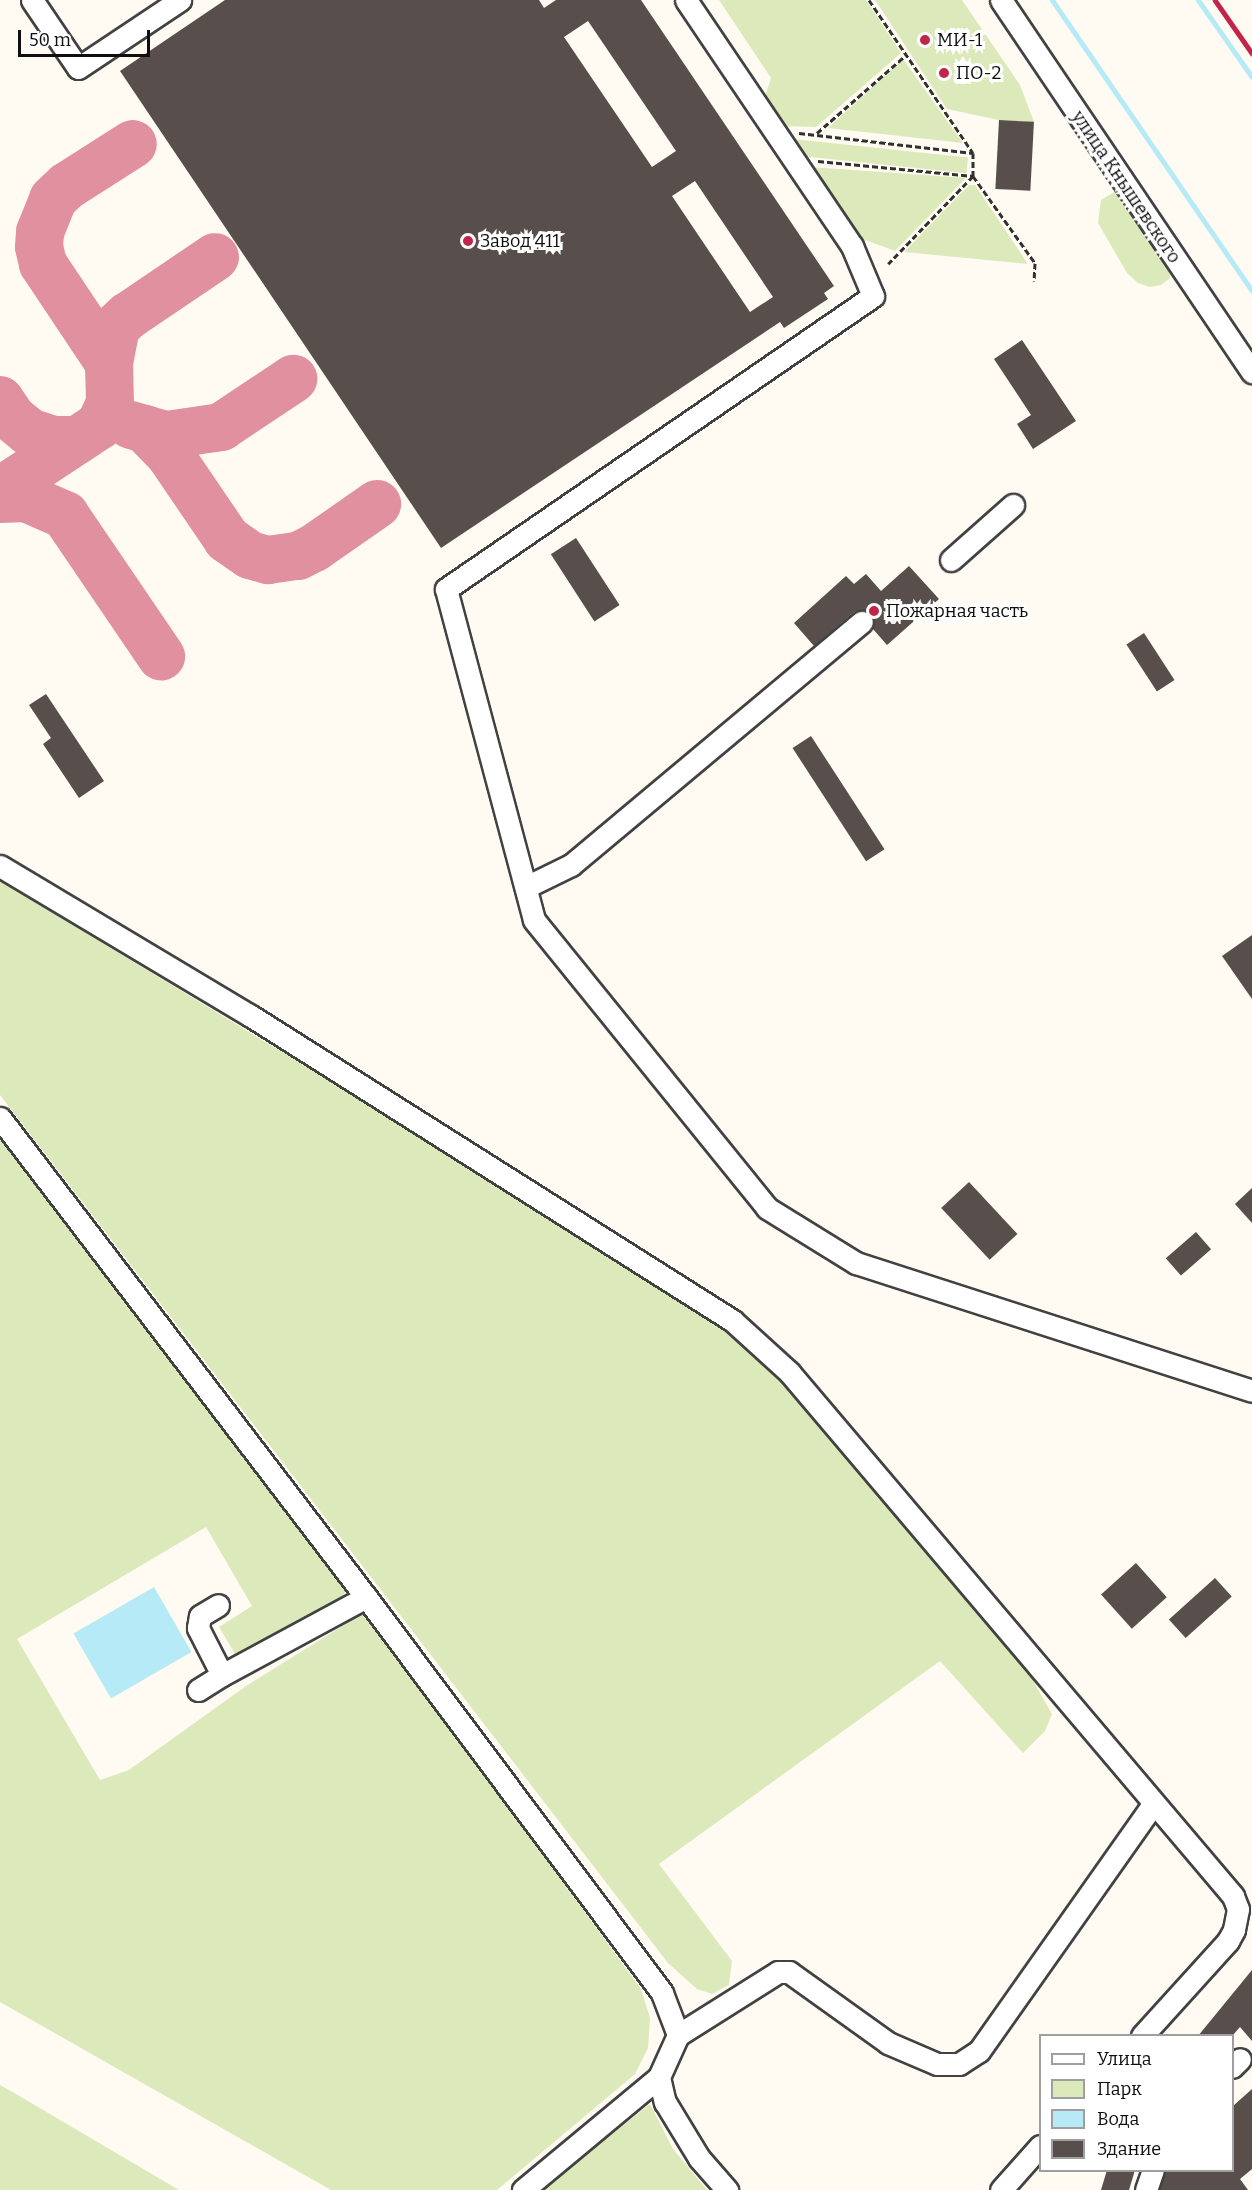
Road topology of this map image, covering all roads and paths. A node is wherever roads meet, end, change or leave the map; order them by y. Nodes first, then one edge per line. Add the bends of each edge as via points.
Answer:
1 (32, 0) edge
2 (180, 0) edge
3 (686, 0) edge
4 (869, 0) edge
5 (1001, 0) edge
6 (905, 56) junction
7 (776, 133) junction
8 (817, 133) junction
9 (973, 153) junction
10 (793, 158) junction
11 (973, 176) junction
12 (888, 264) dead end
13 (1034, 281) dead end
14 (1252, 372) edge
15 (1013, 505) dead end
16 (951, 560) dead end
17 (862, 622) dead end
18 (0, 867) edge
19 (526, 887) junction
20 (0, 1118) edge
21 (1252, 1391) edge
22 (366, 1597) junction
23 (218, 1605) dead end
24 (222, 1675) junction
25 (198, 1690) dead end
26 (1153, 1804) junction
27 (1144, 2034) edge
28 (678, 2035) junction
29 (659, 2077) junction
30 (1039, 2148) edge
31 (1152, 2172) edge
32 (523, 2190) edge
33 (726, 2190) edge
34 (1001, 2190) edge
35 (1146, 2190) edge

1 - 2 street via 78,68
3 - 7 street
4 - 6 path
5 - 14 street, улица Кнышевского
6 - 8 path
6 - 9 path
7 - 8 path
7 - 10 street
8 - 9 path
9 - 11 path
10 - 11 path
10 - 19 street via 852,246 873,296 446,589
11 - 12 path
11 - 13 path via 1035,263
15 - 16 street
17 - 19 street via 572,866
18 - 26 street via 251,1016 733,1321 822,1408
19 - 21 street via 534,920 767,1208 856,1263
20 - 22 street
22 - 24 street
22 - 28 street via 662,1993
23 - 24 street via 200,1616 198,1628
24 - 25 street
26 - 27 street via 1233,1896 1238,1909 1228,1941
26 - 28 street via 979,2051 959,2064 937,2064 888,2043 789,1972 778,1972
28 - 29 street
29 - 32 street
29 - 33 street via 665,2102 699,2158
30 - 34 street
31 - 35 street

